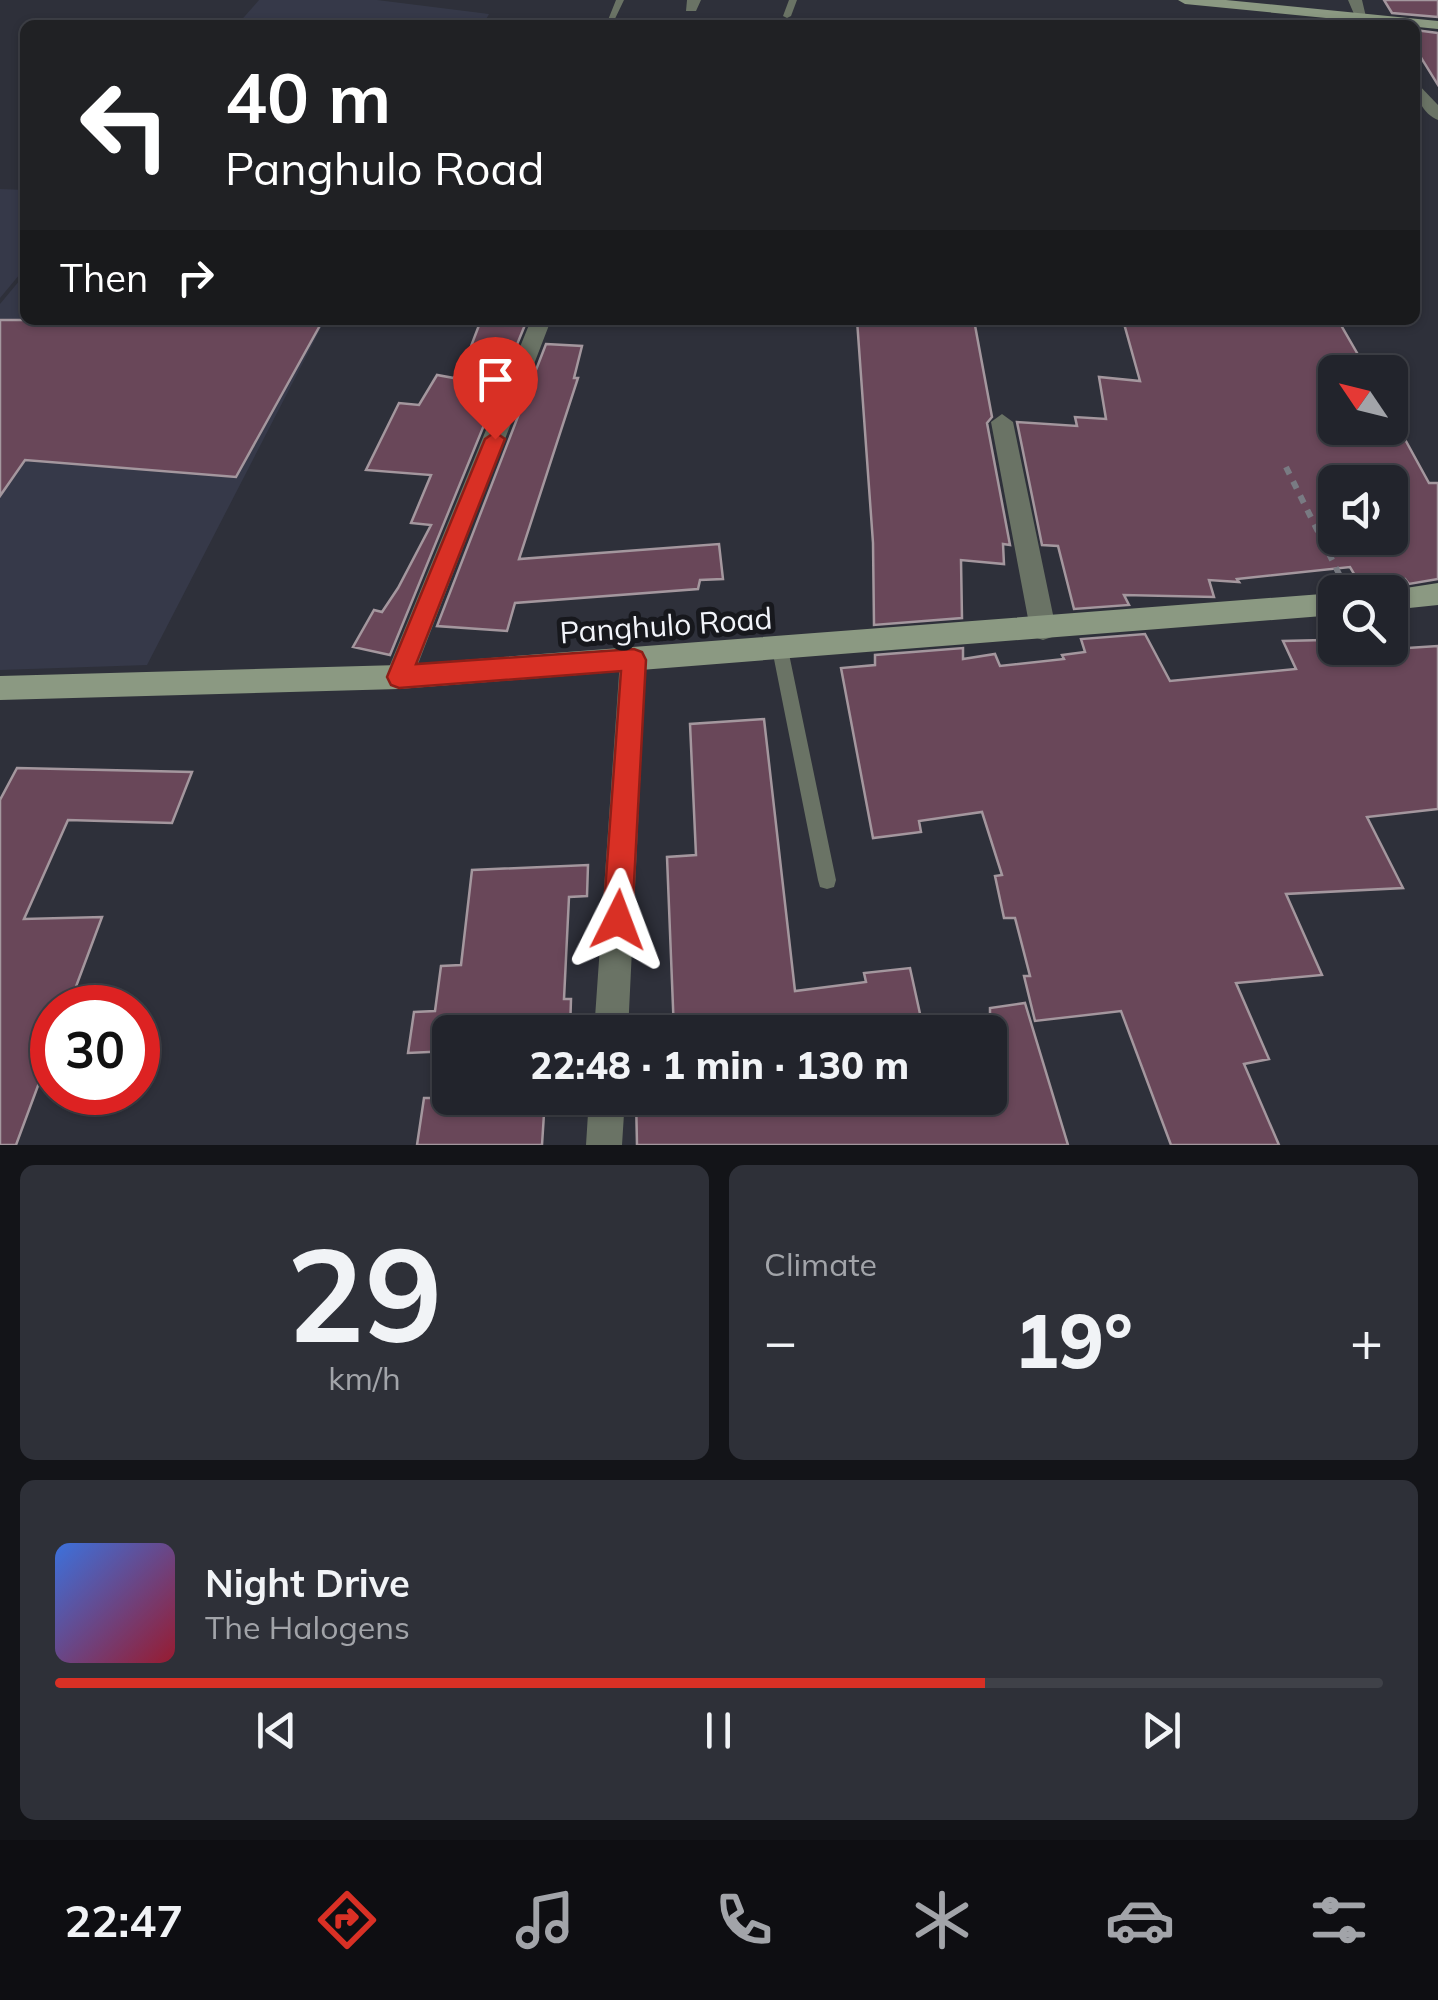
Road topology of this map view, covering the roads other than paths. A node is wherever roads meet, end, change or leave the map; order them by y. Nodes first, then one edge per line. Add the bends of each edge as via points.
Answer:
1 (794, 0) edge
2 (1186, 0) edge
3 (787, 16) dead end
4 (1356, 20) edge
5 (1420, 93) edge
6 (1438, 116) edge
7 (539, 325) edge
8 (1002, 422) dead end
9 (1438, 594) edge
10 (1408, 597) edge
11 (1318, 605) edge
12 (1043, 629) junction
13 (780, 649) junction
14 (634, 660) junction
15 (399, 677) junction
16 (0, 688) edge
17 (826, 880) dead end
18 (612, 1015) edge
19 (606, 1115) edge
20 (604, 1145) edge

1 - 3 lane
2 - 4 main road
5 - 6 street
7 - 15 street
8 - 12 street
9 - 10 main road
11 - 12 main road, Panghulo Road
12 - 13 main road, Panghulo Road
13 - 14 main road, Panghulo Road
13 - 17 lane
14 - 15 main road, Panghulo Road
14 - 18 street
15 - 16 main road, Panghulo Road
19 - 20 street

